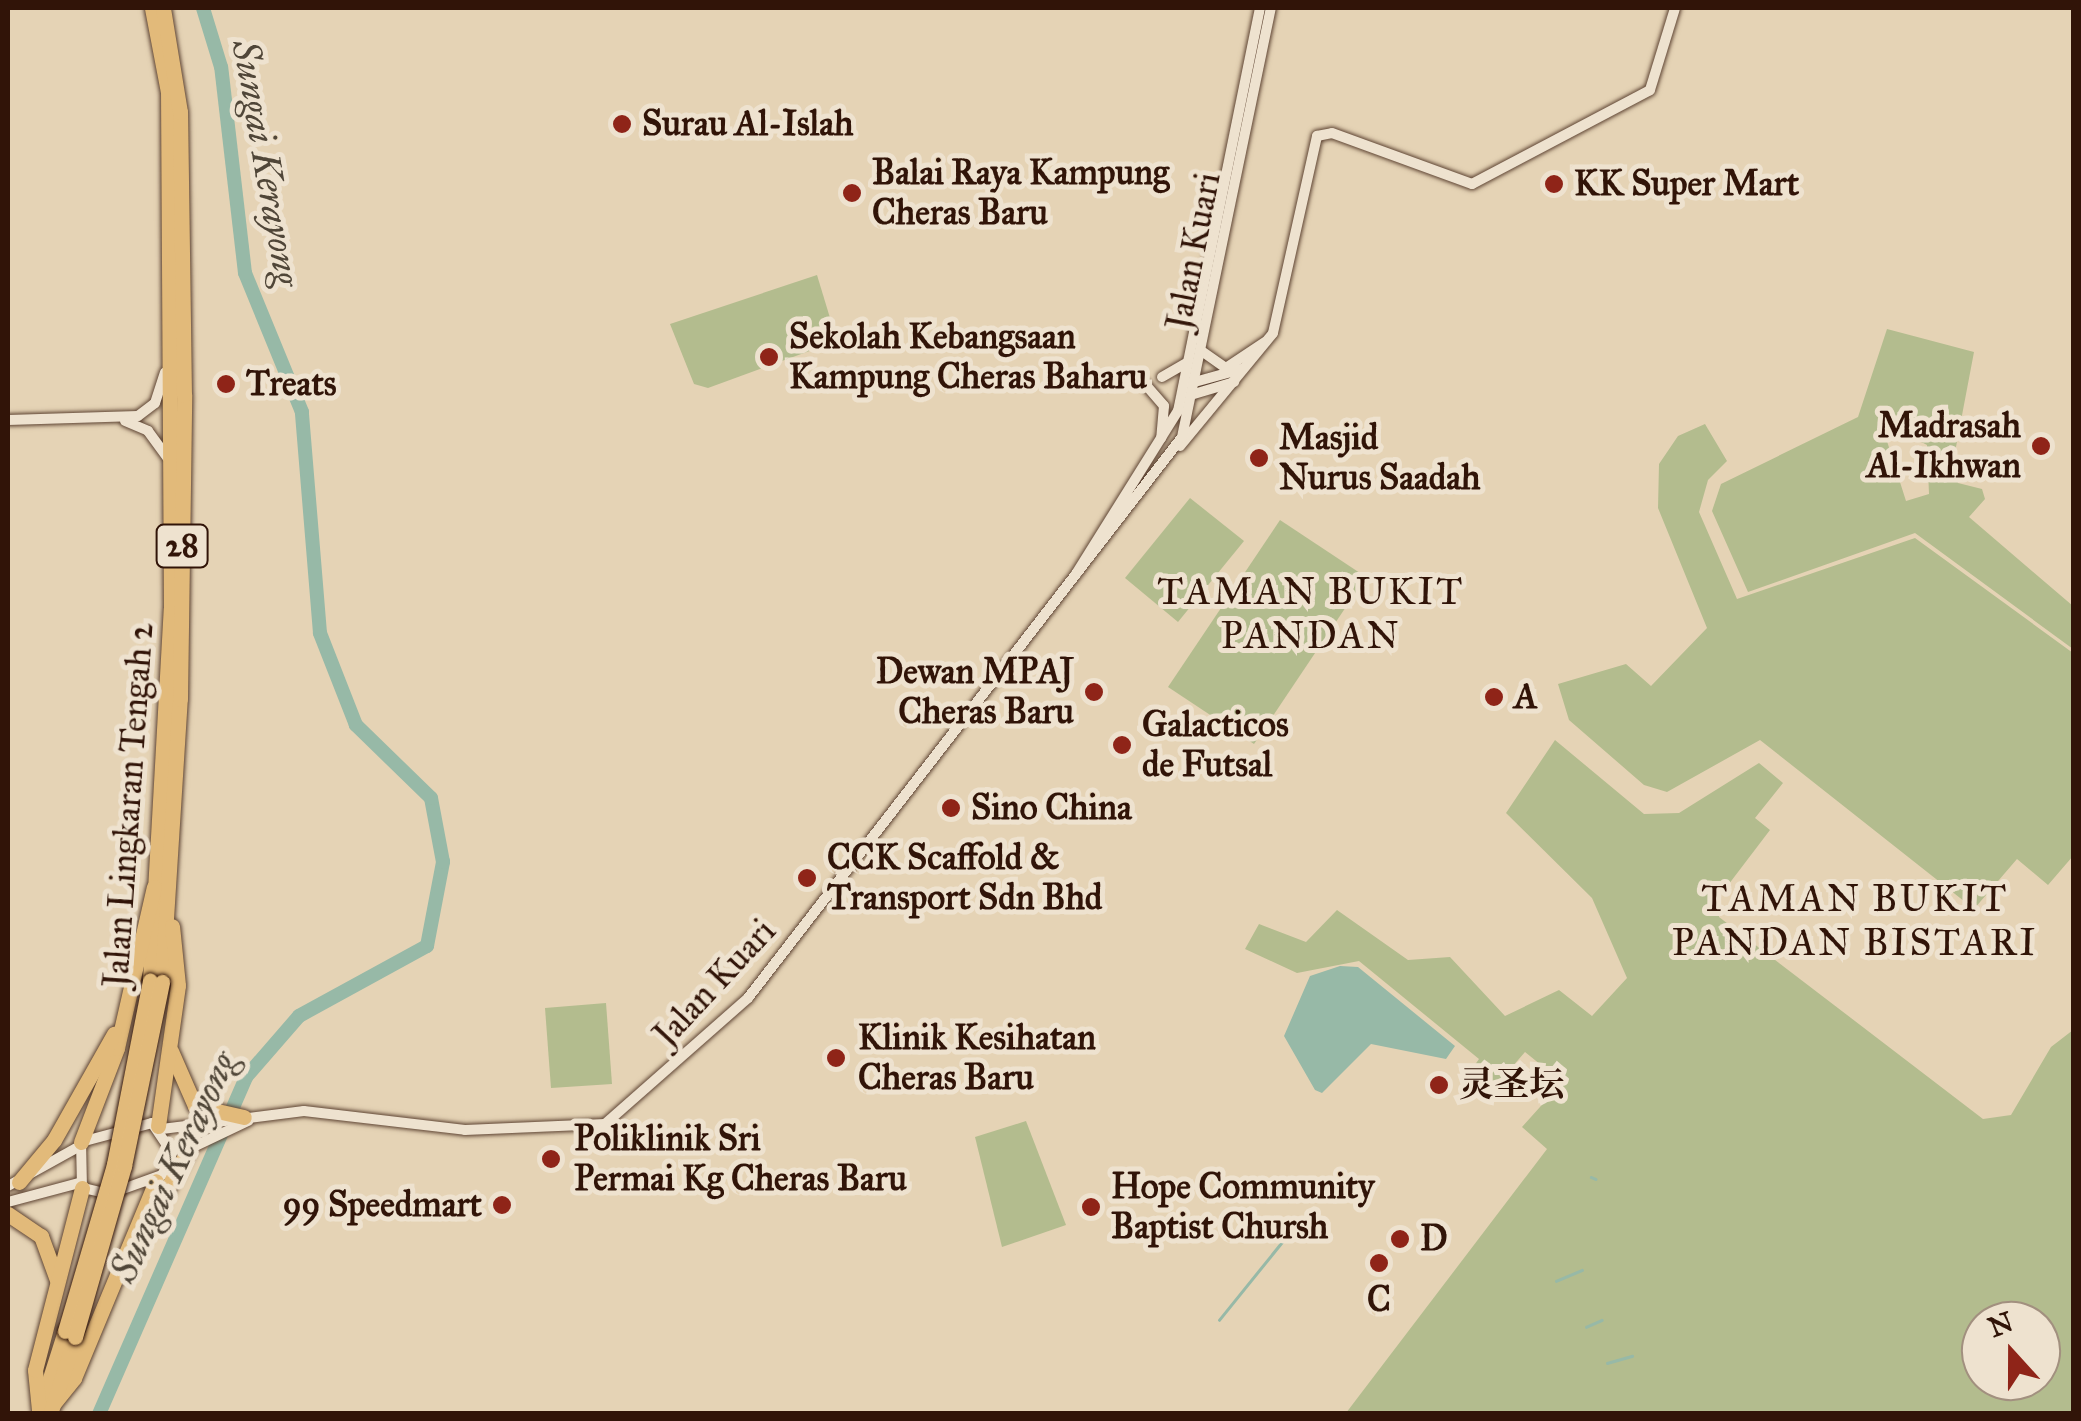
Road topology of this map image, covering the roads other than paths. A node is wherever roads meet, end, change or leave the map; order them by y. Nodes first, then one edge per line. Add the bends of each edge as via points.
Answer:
1 (152, 8) edge
2 (163, 8) edge
3 (1260, 8) edge
4 (1272, 8) edge
5 (1672, 8) edge
6 (1269, 341) junction
7 (1202, 351) junction
8 (170, 353) junction
9 (1188, 360) junction
10 (1252, 365) junction
11 (1162, 377) dead end
12 (1238, 380) junction
13 (1145, 384) dead end
14 (1184, 388) junction
15 (1197, 389) junction
16 (8, 420) edge
17 (121, 420) junction
18 (1172, 452) junction
19 (1156, 454) junction
20 (171, 462) junction
21 (1068, 589) junction
22 (162, 864) junction
23 (170, 923) junction
24 (156, 981) junction
25 (128, 1009) junction
26 (170, 1047) junction
27 (229, 1119) junction
28 (160, 1127) junction
29 (80, 1144) junction
30 (189, 1148) junction
31 (170, 1162) junction
32 (156, 1181) junction
33 (13, 1184) edge
34 (81, 1186) junction
35 (8, 1202) edge
36 (8, 1214) edge
37 (57, 1280) junction
38 (96, 1316) junction
39 (46, 1410) edge

1 - 8 highway, Jalan Lingkaran Tengah 2 / 28 via 168,92
2 - 23 highway, Jalan Lingkaran Tengah 2 / 28 via 180,112 184,395
3 - 9 street, Jalan Kuari
4 - 7 street, Jalan Kuari
5 - 6 street via 1656,82 1472,184 1332,133 1317,136
6 - 7 street via 1226,368
6 - 10 street
7 - 15 street, Jalan Kuari
8 - 17 street via 155,403
8 - 20 highway, Jalan Lingkaran Tengah 2 / 28
9 - 11 street
9 - 14 street, Jalan Kuari
10 - 12 street
10 - 15 street
12 - 15 street
12 - 18 street
13 - 19 street via 1166,415
14 - 15 street
14 - 19 street, Jalan Kuari
15 - 18 street, Jalan Kuari
16 - 17 street
17 - 20 street via 148,431
18 - 21 street, Jalan Kuari
19 - 21 street, Jalan Kuari
20 - 22 highway, Jalan Lingkaran Tengah 2 / 28
21 - 27 street, Jalan Kuari via 748,998 616,1118 465,1130 337,1112
22 - 24 highway, Jalan Lingkaran Tengah 2 / 28
22 - 25 highway
23 - 24 highway, Jalan Lingkaran Tengah 2 / 28
23 - 26 highway via 180,950
24 - 39 highway, Jalan Lingkaran Tengah 2 / 28, bridge
25 - 29 highway
25 - 33 highway via 54,1140
26 - 27 highway via 186,1098
26 - 28 highway
27 - 28 street
27 - 30 street, Jalan Kuari
28 - 29 street
28 - 31 street
29 - 33 street
29 - 34 street
30 - 31 street, Jalan Kuari
30 - 38 highway
31 - 32 street, Jalan Kuari
32 - 34 street via 109,1194
32 - 38 highway
34 - 35 street
34 - 37 highway
36 - 37 highway via 41,1236
37 - 39 highway via 35,1370
38 - 39 highway via 74,1378

